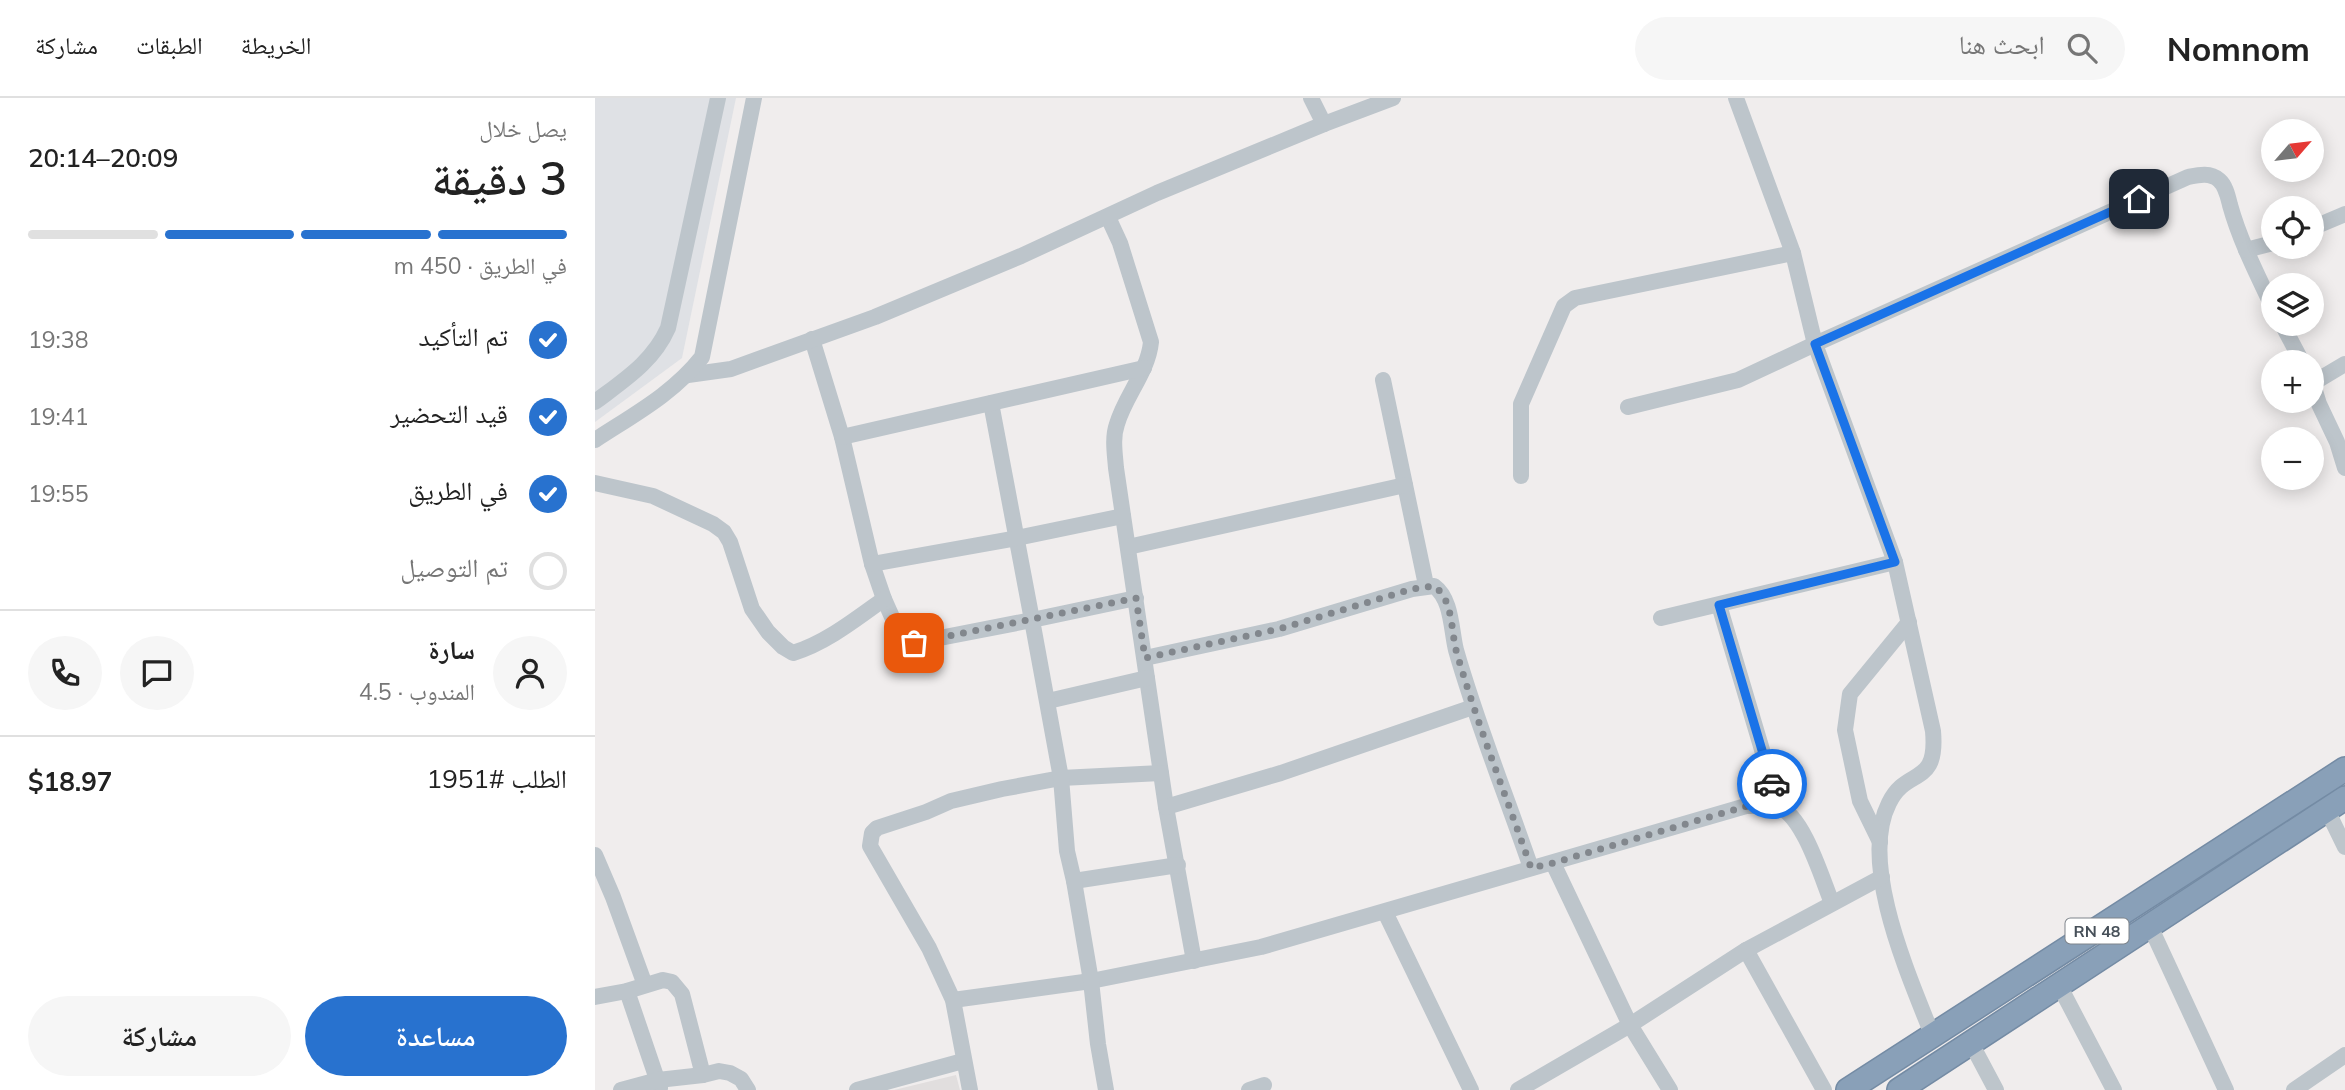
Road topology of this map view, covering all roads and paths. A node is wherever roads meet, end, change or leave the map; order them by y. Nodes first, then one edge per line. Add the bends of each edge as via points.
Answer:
1 (718, 98) edge
2 (754, 98) edge
3 (1311, 98) edge
4 (1393, 98) edge
5 (1736, 98) edge
6 (1324, 124) junction
7 (2345, 214) edge
8 (1108, 217) junction
9 (2324, 223) edge
10 (2261, 246) edge
11 (2246, 250) junction
12 (1793, 253) junction
13 (2261, 282) edge
14 (812, 340) junction
15 (1815, 344) junction
16 (2345, 365) edge
17 (1143, 368) junction
18 (688, 375) junction
19 (2324, 376) edge
20 (1383, 380) dead end
21 (595, 402) edge
22 (991, 403) junction
23 (1629, 407) dead end
24 (2323, 413) edge
25 (842, 437) junction
26 (595, 440) edge
27 (2345, 468) edge
28 (1521, 476) dead end
29 (595, 483) edge
30 (1405, 485) junction
31 (1123, 516) junction
32 (1017, 538) junction
33 (1128, 547) junction
34 (1895, 562) junction
35 (872, 564) junction
36 (1426, 585) junction
37 (1136, 598) junction
38 (884, 599) junction
39 (1719, 605) junction
40 (1661, 618) dead end
41 (1032, 620) junction
42 (1909, 622) junction
43 (1145, 658) junction
44 (1147, 678) junction
45 (1048, 701) junction
46 (1473, 707) junction
47 (2345, 769) edge
48 (1161, 773) junction
49 (1061, 778) junction
50 (2336, 804) edge
51 (1166, 807) junction
52 (1779, 807) junction
53 (1879, 842) junction
54 (2345, 847) edge
55 (595, 855) edge
56 (1553, 863) junction
57 (1178, 865) junction
58 (1531, 868) junction
59 (1882, 877) junction
60 (1074, 881) junction
61 (1832, 903) junction
62 (1385, 912) junction
63 (2150, 926) junction
64 (1747, 950) junction
65 (1194, 961) junction
66 (1091, 981) junction
67 (645, 985) junction
68 (2059, 985) junction
69 (627, 991) junction
70 (595, 997) edge
71 (953, 1000) junction
72 (1630, 1025) junction
73 (1933, 1037) junction
74 (1971, 1043) junction
75 (2345, 1055) edge
76 (963, 1061) junction
77 (703, 1075) junction
78 (659, 1085) edge
79 (621, 1090) edge
80 (748, 1090) edge
81 (857, 1090) edge
82 (970, 1090) edge
83 (1106, 1090) edge
84 (1471, 1090) edge
85 (1518, 1090) edge
86 (1670, 1090) edge
87 (1823, 1090) edge
88 (1848, 1090) edge
89 (1899, 1090) edge
90 (1996, 1090) edge
91 (2115, 1090) edge
92 (2226, 1090) edge
93 (2294, 1090) edge

1 - 21 street via 668,328 642,366
2 - 18 street via 706,345
3 - 6 street
4 - 6 street
5 - 12 street
6 - 8 street
7 - 9 street
8 - 14 street
8 - 17 street via 1149,331 1150,352
10 - 11 street
11 - 13 street
11 - 15 street via 2225,187 2209,175 2187,177
12 - 15 street
12 - 28 street via 1575,298 1564,306 1521,404
14 - 18 street via 731,369
14 - 25 street
15 - 23 street via 1738,380
15 - 34 street
16 - 19 street
17 - 22 street
17 - 31 street via 1115,431
18 - 26 street
20 - 30 street
22 - 25 street
22 - 32 street
24 - 27 street
25 - 35 street
29 - 38 street via 653,496 724,532 752,609 768,632 793,653
30 - 33 street
30 - 36 street
31 - 32 street
31 - 33 street
32 - 35 street
32 - 41 street
33 - 37 street
34 - 39 street
34 - 42 street
35 - 38 street
36 - 43 street via 1279,629
36 - 46 street via 1441,590 1447,604
37 - 41 street
37 - 43 street
38 - 41 street via 900,635 914,643
39 - 40 street
39 - 52 street
41 - 45 street
42 - 53 street via 1934,755 1923,773 1896,792
42 - 53 street via 1850,694 1848,706 1845,730 1860,802
43 - 44 street
44 - 45 street
44 - 48 street
45 - 49 street
46 - 51 street
46 - 58 street
47 - 73 highway, RN 48
48 - 49 street
48 - 51 street
49 - 60 street
49 - 71 street via 951,801 872,833 870,846 929,948
50 - 54 street
50 - 63 highway, RN 48
51 - 57 street
52 - 56 street via 1747,806
52 - 61 street via 1804,835
53 - 59 street
55 - 67 street
56 - 58 street
56 - 72 street
57 - 60 street
57 - 65 street
58 - 62 street
59 - 61 street
59 - 73 street via 1899,948
60 - 66 street
61 - 64 street
62 - 65 street
62 - 84 street
63 - 68 highway, RN 48
63 - 92 street
64 - 72 street
64 - 87 street
65 - 66 street
66 - 71 street
66 - 83 street
67 - 69 street
67 - 77 street via 672,982 682,994
68 - 74 highway, RN 48
68 - 91 street
69 - 70 street
69 - 78 street
71 - 76 street
72 - 85 street
72 - 86 street
73 - 88 highway, RN 48
74 - 89 highway, RN 48
74 - 90 street
75 - 93 street
76 - 81 street
76 - 82 street
77 - 78 street
77 - 80 street via 730,1073
78 - 79 street

